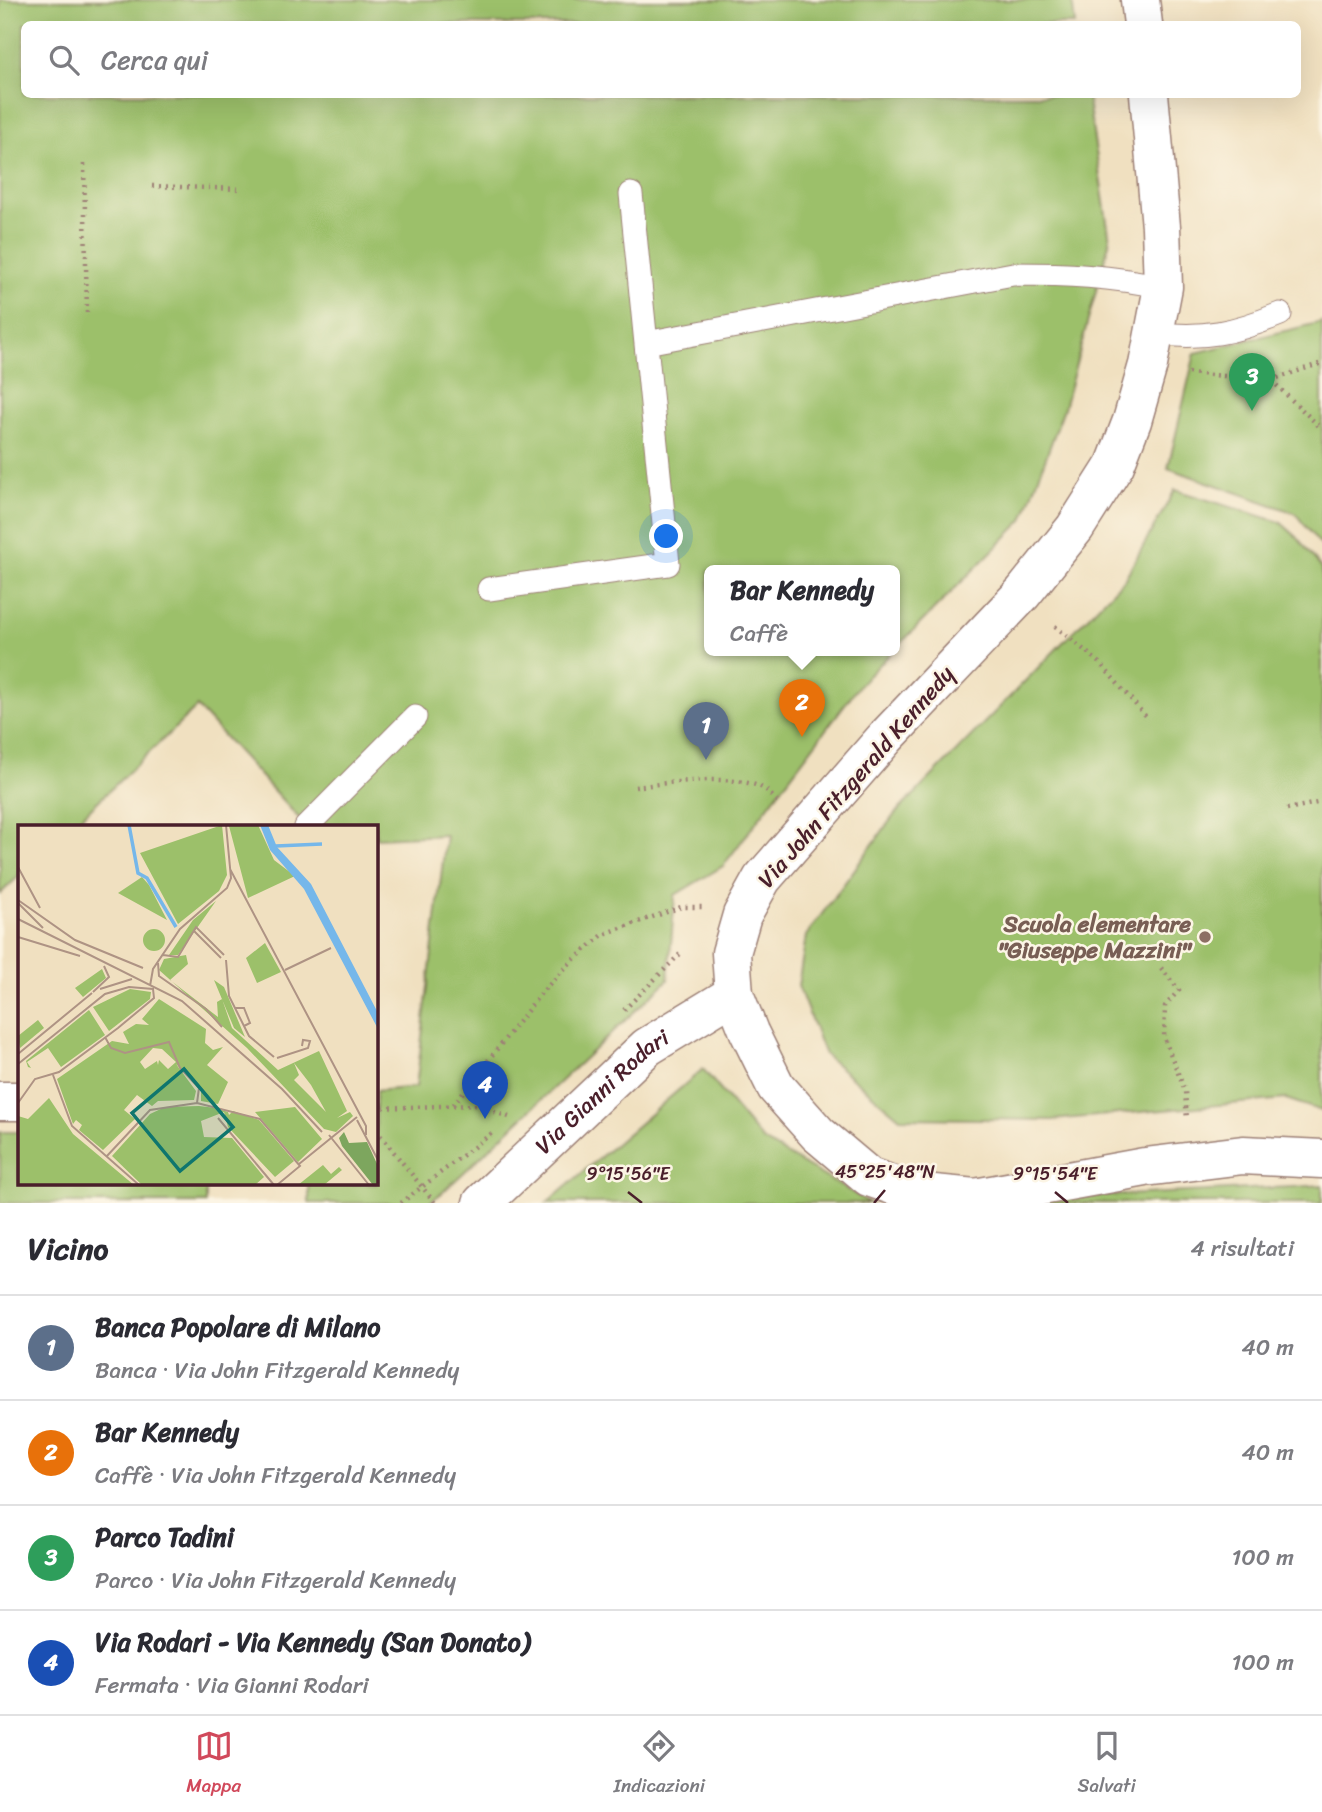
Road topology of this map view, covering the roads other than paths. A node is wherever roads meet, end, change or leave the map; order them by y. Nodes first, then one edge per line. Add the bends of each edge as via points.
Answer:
1 (1140, 0) edge
2 (1143, 21) edge
3 (1149, 98) edge
4 (631, 194) dead end
5 (1163, 287) junction
6 (1280, 314) dead end
7 (1155, 333) junction
8 (646, 344) junction
9 (489, 589) dead end
10 (415, 717) dead end
11 (308, 825) edge
12 (734, 994) junction
13 (0, 1101) edge
14 (18, 1101) edge
15 (1322, 1159) edge
16 (482, 1203) edge

1 - 2 street
3 - 5 street, Via John Fitzgerald Kennedy
4 - 8 lane
5 - 7 street, Via John Fitzgerald Kennedy
5 - 8 lane via 1117,277 1013,274
6 - 7 lane via 1215,334
7 - 12 street, Via John Fitzgerald Kennedy via 1115,465 1075,528 1023,593 886,737 762,879 742,915 731,953
8 - 9 lane via 668,564
10 - 11 lane
12 - 15 street, Via John Fitzgerald Kennedy via 776,1087 818,1134 869,1177 912,1192 975,1198 1145,1167 1243,1155
12 - 16 street, Via Gianni Rodari via 647,1047
13 - 14 street

